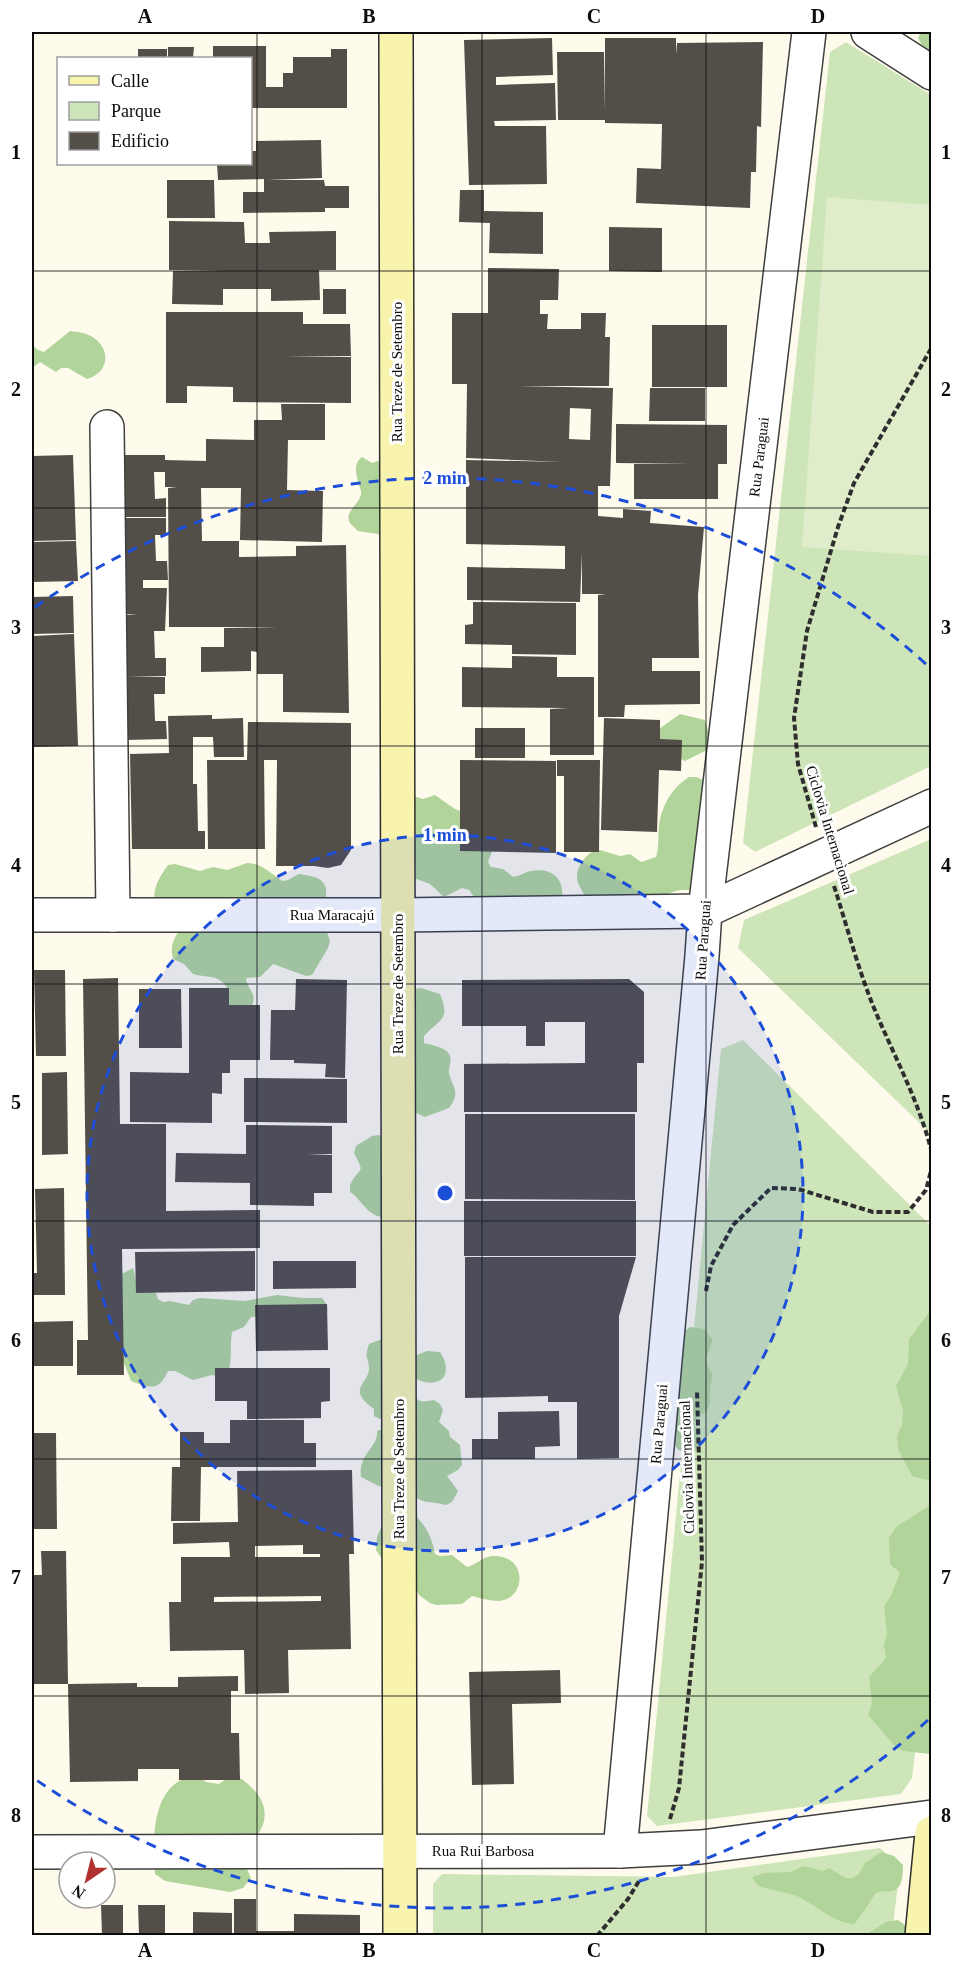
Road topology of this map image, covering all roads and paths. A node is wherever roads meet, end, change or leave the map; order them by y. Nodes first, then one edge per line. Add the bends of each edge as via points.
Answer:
1 (396, 32) edge
2 (809, 32) edge
3 (868, 32) edge
4 (932, 73) edge
5 (932, 347) edge
6 (107, 427) dead end
7 (932, 806) edge
8 (825, 856) junction
9 (705, 911) junction
10 (32, 915) edge
11 (112, 915) junction
12 (398, 915) junction
13 (932, 1152) edge
14 (932, 1167) edge
15 (705, 1294) dead end
16 (697, 1380) dead end
17 (932, 1817) edge
18 (932, 1833) edge
19 (658, 1849) junction
20 (400, 1851) junction
21 (620, 1851) junction
22 (32, 1852) edge
23 (400, 1935) edge
24 (597, 1935) edge
25 (922, 1935) edge

1 - 12 main road, Rua Treze de Setembro
2 - 9 street, Rua Paraguai
3 - 4 street
5 - 8 path, Ciclovia Internacional via 854,483 807,631 794,718 798,764
6 - 11 street
7 - 8 street
8 - 9 street
8 - 13 path, Ciclovia Internacional via 873,1007 904,1071
9 - 12 street, Rua Maracajú
9 - 21 street, Rua Paraguai
10 - 11 street, Rua Maracajú
11 - 12 street, Rua Maracajú
12 - 20 main road, Rua Treze de Setembro
14 - 15 path via 926,1190 908,1212 873,1212 798,1189 771,1188 733,1225 711,1266
16 - 19 path, Ciclovia Internacional via 702,1562 679,1788
17 - 19 street, Rua Rui Barbosa via 701,1847
18 - 25 main road
19 - 21 street, Rua Rui Barbosa
19 - 24 path, Ciclovia Internacional via 628,1899
20 - 21 street, Rua Rui Barbosa
20 - 22 street, Rua Rui Barbosa
20 - 23 main road, Rua Treze de Setembro

